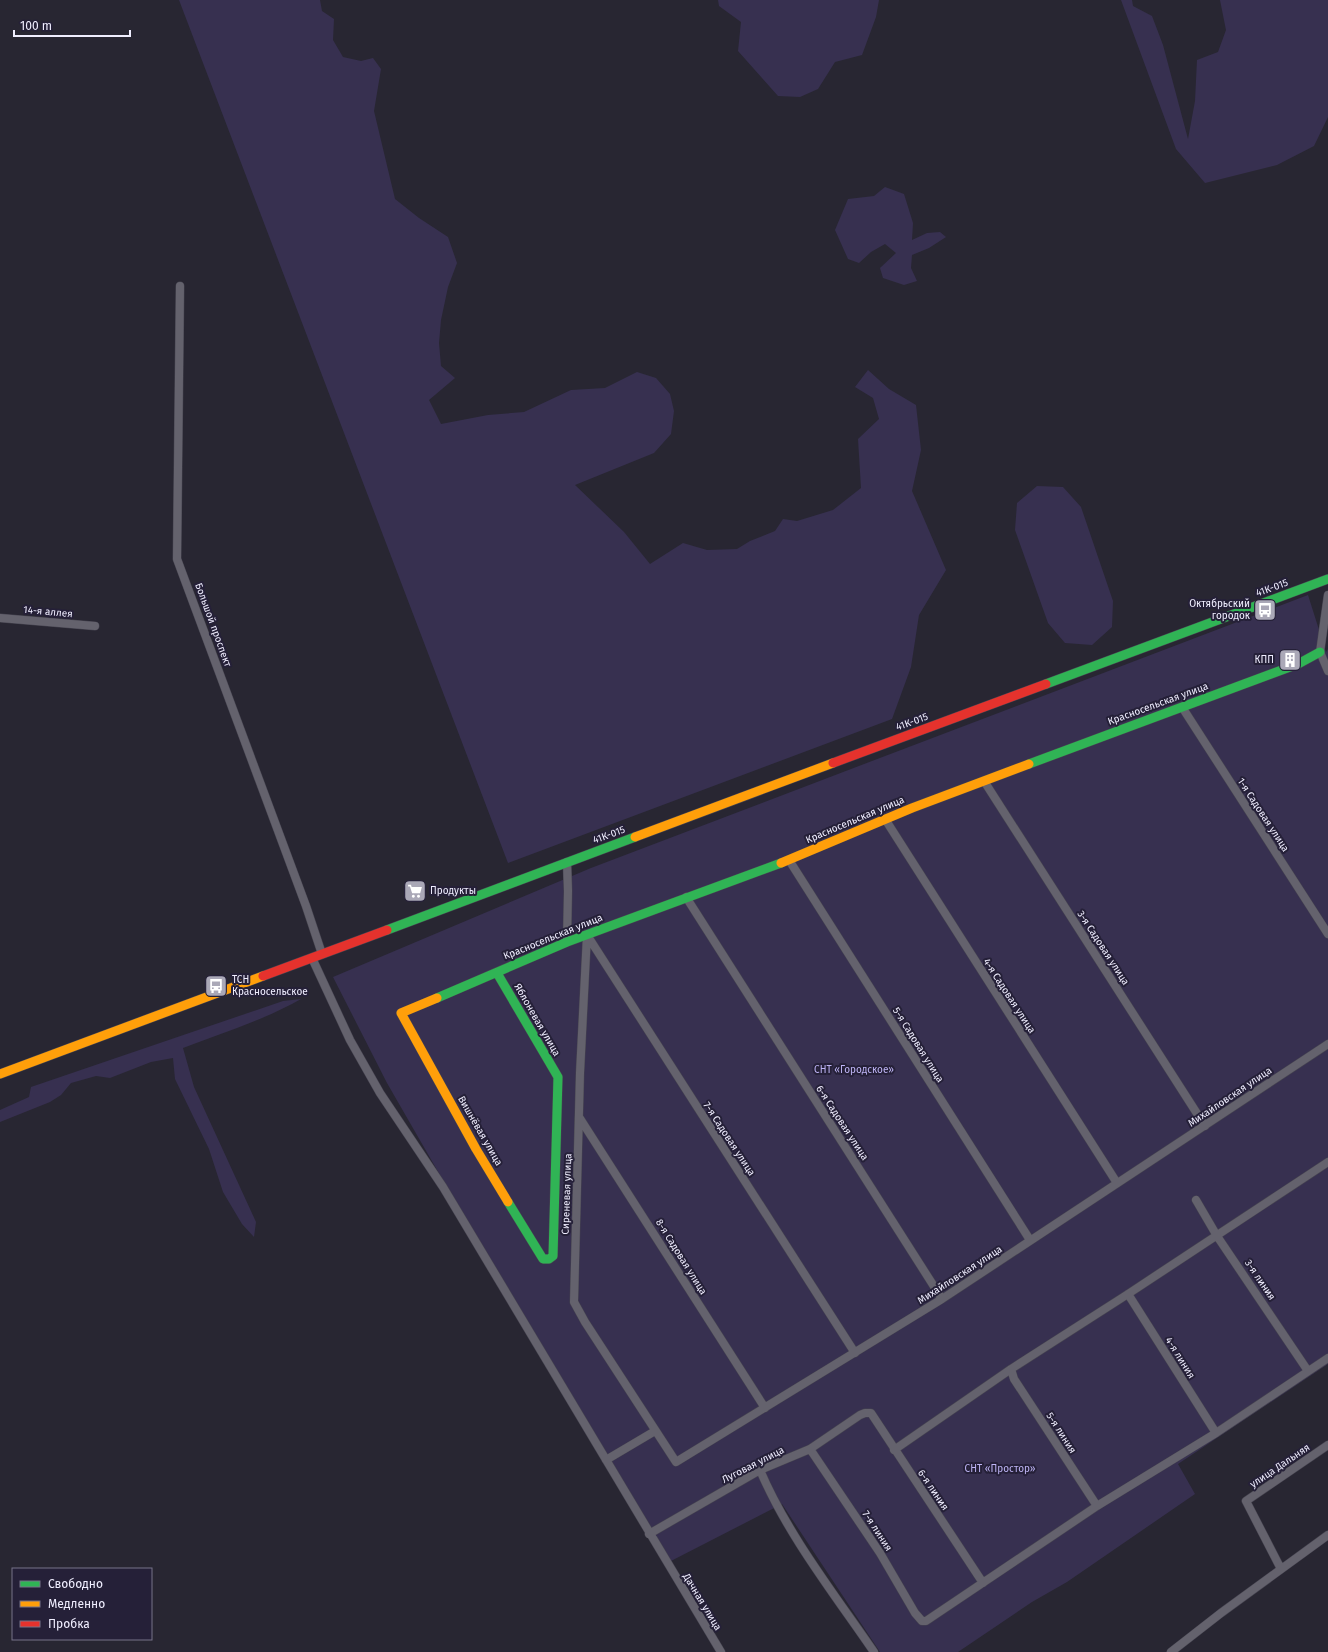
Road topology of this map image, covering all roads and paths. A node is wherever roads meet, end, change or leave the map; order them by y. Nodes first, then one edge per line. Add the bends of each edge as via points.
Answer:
1 (180, 286) dead end
2 (1328, 579) edge
3 (1328, 584) edge
4 (1328, 594) edge
5 (0, 618) edge
6 (95, 626) dead end
7 (1320, 652) junction
8 (1328, 671) edge
9 (1182, 707) junction
10 (984, 781) junction
11 (885, 819) junction
12 (789, 860) junction
13 (567, 862) junction
14 (686, 897) junction
15 (1328, 934) edge
16 (587, 935) junction
17 (567, 942) junction
18 (322, 954) junction
19 (312, 958) junction
20 (496, 973) junction
21 (401, 1013) joint
22 (1328, 1044) edge
23 (0, 1074) edge
24 (579, 1117) junction
25 (1205, 1126) junction
26 (1328, 1162) edge
27 (1117, 1183) junction
28 (1196, 1200) dead end
29 (1217, 1236) junction
30 (1030, 1240) junction
31 (544, 1259) joint
32 (1128, 1294) junction
33 (942, 1299) junction
34 (855, 1353) junction
35 (1328, 1358) edge
36 (1010, 1370) junction
37 (1308, 1370) junction
38 (765, 1408) junction
39 (865, 1413) joint
40 (656, 1431) junction
41 (1216, 1432) junction
42 (1328, 1445) edge
43 (810, 1449) junction
44 (894, 1450) junction
45 (606, 1460) junction
46 (760, 1470) junction
47 (1097, 1506) junction
48 (649, 1534) junction
49 (1328, 1535) edge
50 (1281, 1569) junction
51 (983, 1583) junction
52 (721, 1652) edge
53 (874, 1652) edge
54 (1171, 1652) edge

1 - 18 street, Большой проспект via 178,559
2 - 3 street
2 - 13 street, 41К-015
4 - 7 street
5 - 6 street, 14-я аллея
7 - 8 street
7 - 9 street, Красносельская улица via 1298,664
9 - 10 street, Красносельская улица
9 - 15 street, 1-я Садовая улица
10 - 11 street, Красносельская улица
10 - 25 street, 3-я Садовая улица
11 - 12 street, Красносельская улица
11 - 27 street, 4-я Садовая улица
12 - 14 street, Красносельская улица
12 - 30 street, 5-я Садовая улица
13 - 17 street
13 - 18 street, 41К-015
14 - 16 street, Красносельская улица
14 - 33 street, 6-я Садовая улица
16 - 17 street, Красносельская улица
16 - 24 street, Сиреневая улица
16 - 34 street, 7-я Садовая улица
17 - 20 street, Красносельская улица
18 - 19 street, 41К-015
19 - 23 street, 41К-015
19 - 45 street, Дачная улица via 350,1040 380,1093 443,1187
20 - 21 street, Красносельская улица
20 - 31 street, Яблоневая улица via 558,1078 553,1256 549,1260
21 - 31 street, Вишнёвая улица via 476,1149
22 - 25 street, Михайловская улица
24 - 38 street, 8-я Садовая улица
24 - 40 street, Сиреневая улица via 574,1302
25 - 27 street, Михайловская улица
26 - 29 street
27 - 30 street, Михайловская улица
28 - 29 street, 3-я линия
29 - 32 street
29 - 37 street, 3-я линия
30 - 33 street, Михайловская улица
32 - 36 street
32 - 41 street, 4-я линия
33 - 34 street, Михайловская улица
34 - 38 street, Михайловская улица
35 - 37 street
36 - 44 street
36 - 47 street, 5-я линия
37 - 41 street
38 - 40 street, Михайловская улица via 676,1462
39 - 43 street, Луговая улица
39 - 44 street, 6-я линия via 871,1413
40 - 45 street
41 - 47 street
42 - 50 street, улица Дальняя via 1246,1501
43 - 46 street, Луговая улица
43 - 51 street, 7-я линия via 922,1621
44 - 51 street, 6-я линия
45 - 48 street, Дачная улица
46 - 48 street, Луговая улица
46 - 53 street via 793,1532
47 - 51 street
48 - 52 street, Дачная улица
49 - 50 street
50 - 54 street

